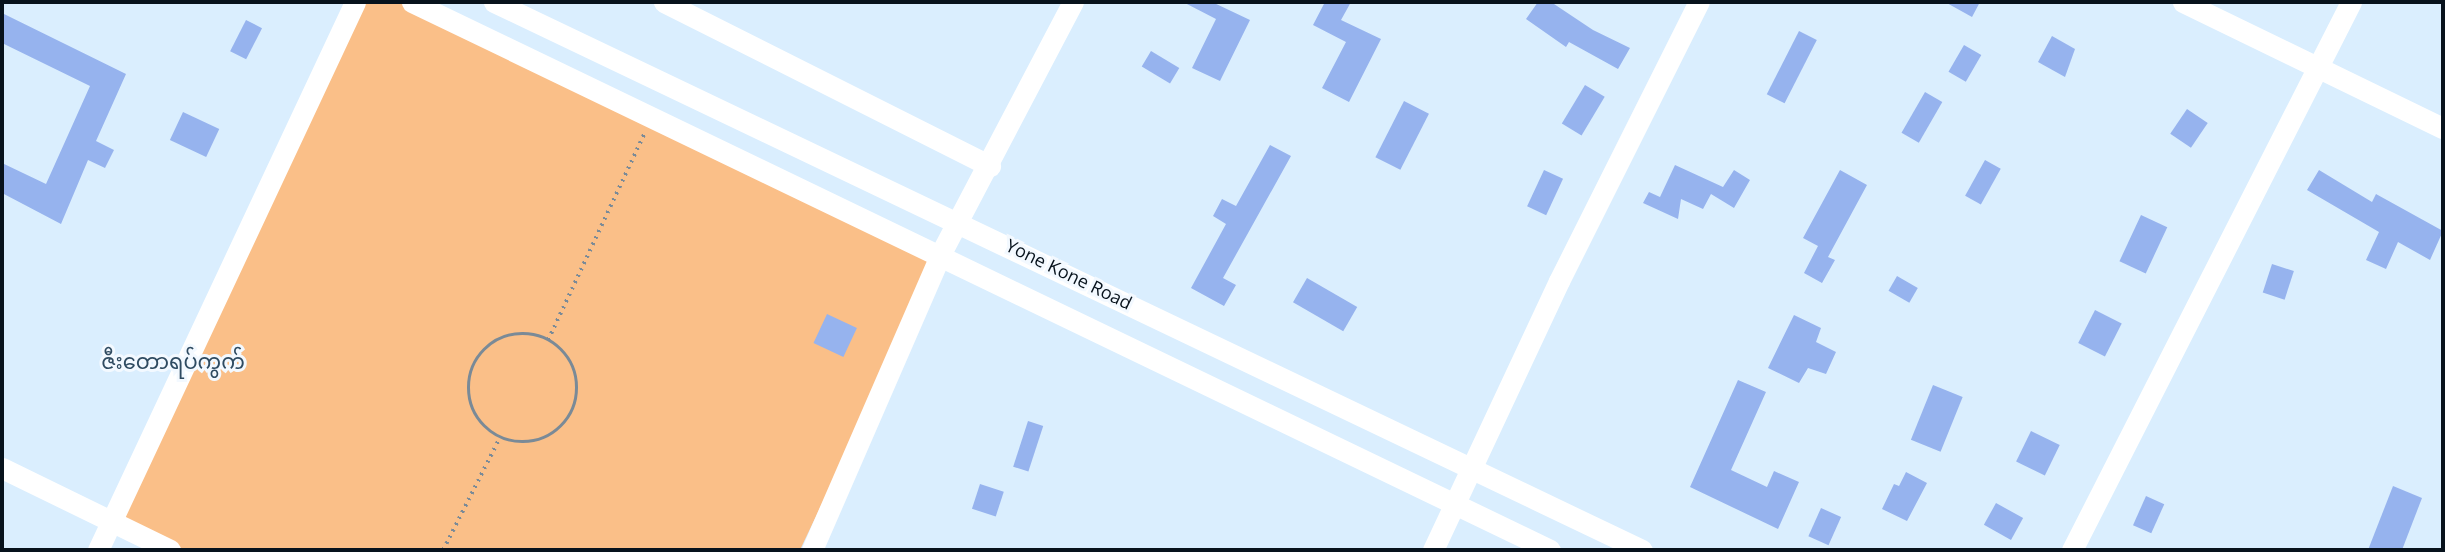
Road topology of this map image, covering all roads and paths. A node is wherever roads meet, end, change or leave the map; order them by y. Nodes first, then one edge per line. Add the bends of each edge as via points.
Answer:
1 (355, 2) edge
2 (412, 2) edge
3 (494, 2) edge
4 (664, 2) edge
5 (1073, 2) edge
6 (1699, 2) edge
7 (2183, 2) edge
8 (2351, 2) edge
9 (2319, 67) junction
10 (653, 117) junction
11 (2443, 128) edge
12 (990, 166) junction
13 (958, 219) junction
14 (940, 255) junction
15 (548, 340) junction
16 (1271, 372) junction
17 (1253, 406) junction
18 (500, 437) junction
19 (2, 468) edge
20 (1473, 469) junction
21 (1455, 504) junction
22 (113, 522) junction
23 (98, 550) edge
24 (170, 550) edge
25 (443, 550) edge
26 (812, 550) edge
27 (1433, 550) edge
28 (1550, 550) edge
29 (1642, 550) edge
30 (2072, 550) edge

1 - 22 street
2 - 10 street
3 - 13 street, Yone Kone Road
4 - 12 street
5 - 12 street
6 - 20 street via 1559,281
7 - 9 street
8 - 9 street
9 - 11 street
9 - 30 street
10 - 14 street
10 - 15 path
12 - 13 street
13 - 14 street
13 - 16 street, Yone Kone Road
14 - 17 street
14 - 26 street
15 - 18 path via 562,351 575,374 573,409 558,430 542,439 525,442
15 - 18 path via 531,335 504,338 476,361 469,387 472,405 480,421
16 - 17 street
16 - 20 street, Yone Kone Road
17 - 21 street
18 - 25 path
19 - 22 street
20 - 21 street
20 - 29 street, Yone Kone Road
21 - 27 street
21 - 28 street
22 - 23 street
22 - 24 street

